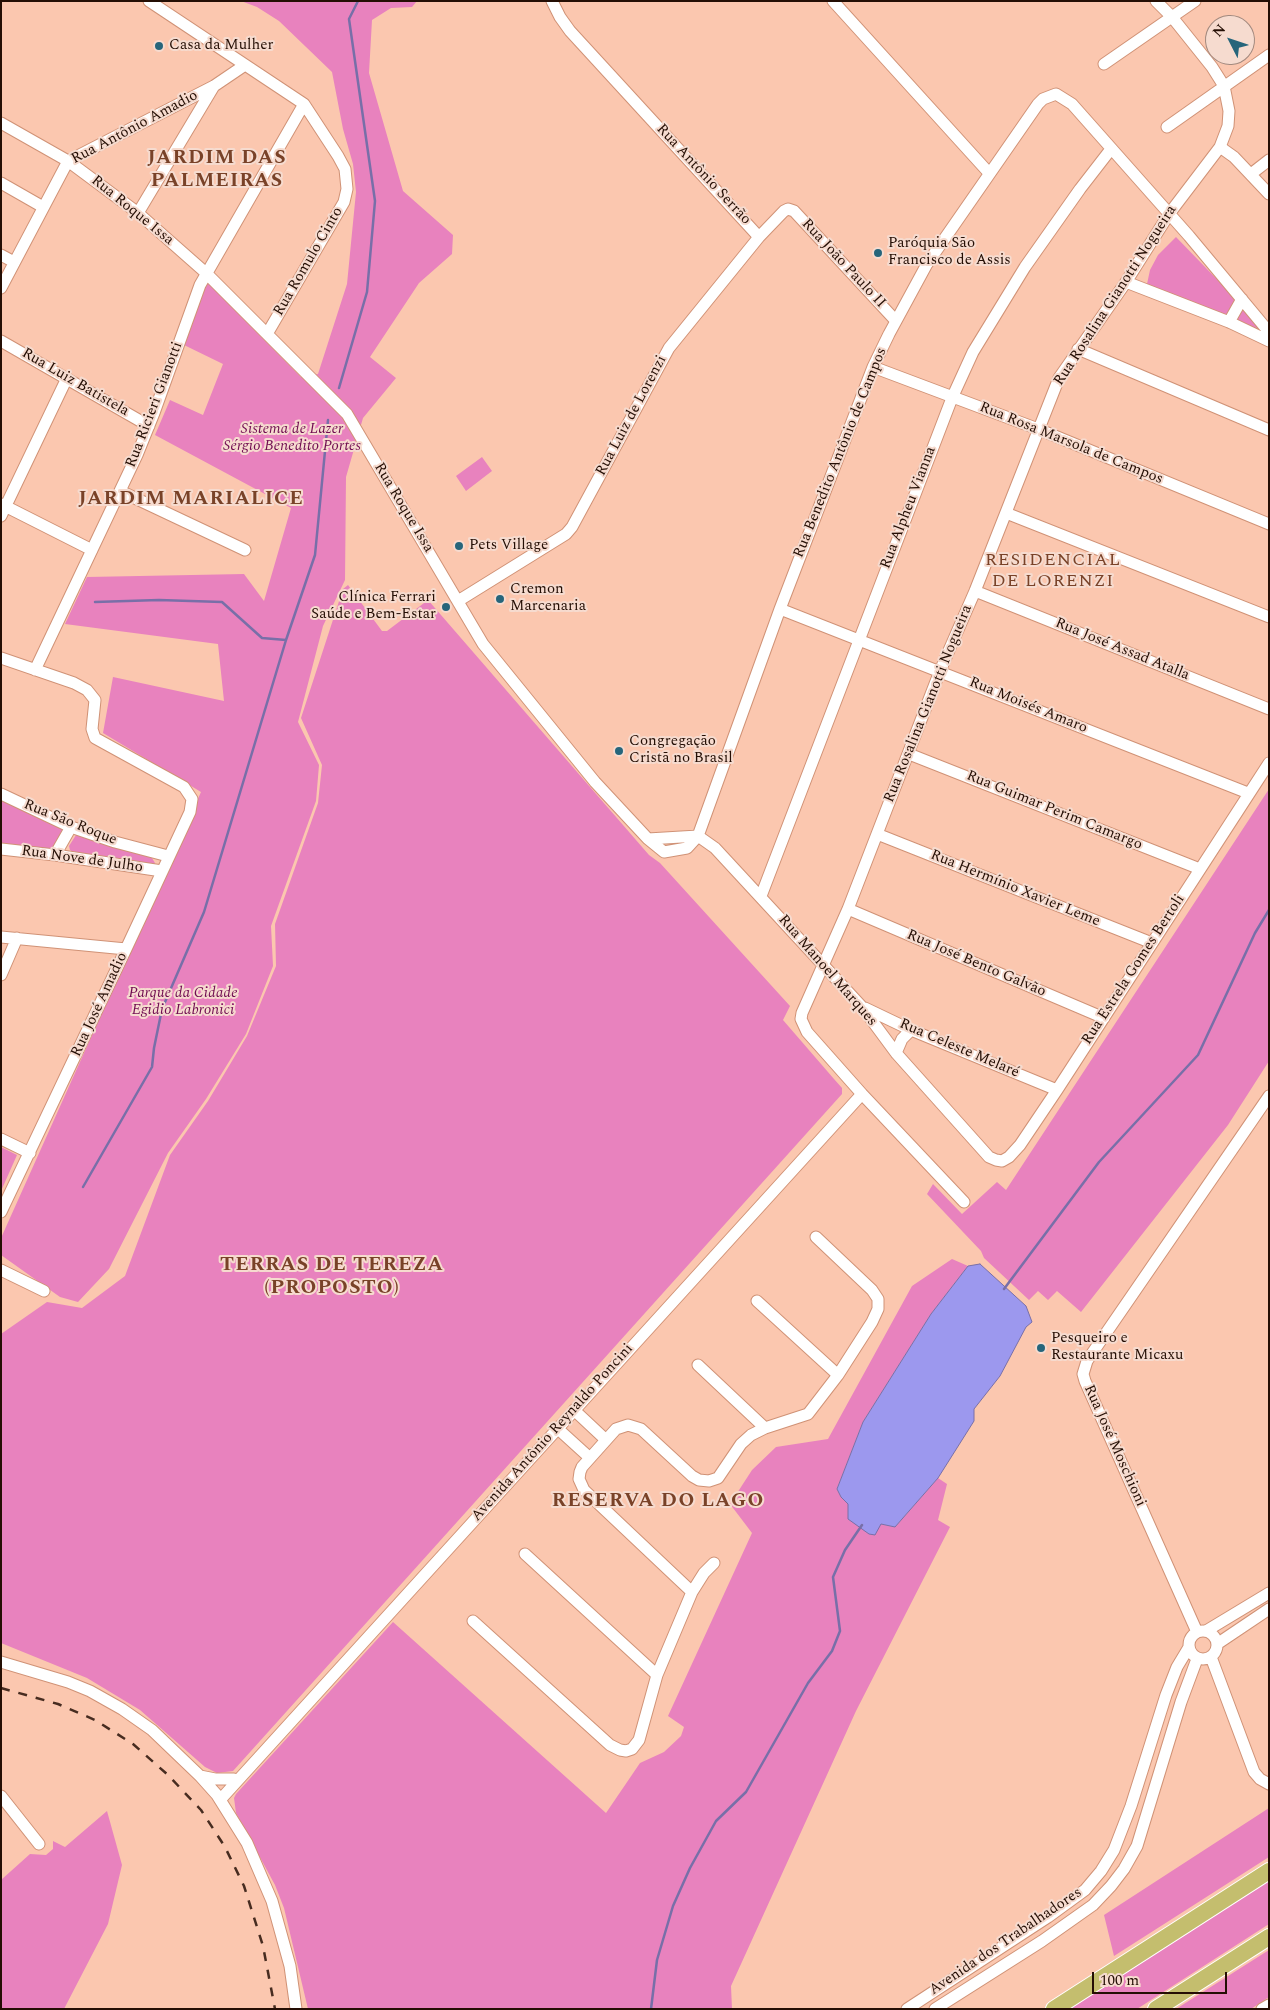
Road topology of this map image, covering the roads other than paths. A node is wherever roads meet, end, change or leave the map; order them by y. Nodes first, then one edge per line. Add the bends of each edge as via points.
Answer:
1 (149, 1) edge
2 (552, 1) edge
3 (833, 1) edge
4 (1156, 1) edge
5 (1195, 1) edge
6 (1172, 17) junction
7 (1269, 55) edge
8 (1104, 64) dead end
9 (245, 65) junction
10 (214, 86) junction
11 (1224, 86) junction
12 (304, 104) junction
13 (1, 123) edge
14 (1167, 127) dead end
15 (1220, 147) junction
16 (1111, 149) junction
17 (1269, 160) edge
18 (68, 161) junction
19 (989, 173) junction
20 (1251, 174) junction
21 (1, 183) edge
22 (1269, 194) edge
23 (43, 207) junction
24 (790, 209) joint
25 (138, 213) junction
26 (1169, 214) junction
27 (759, 237) junction
28 (1, 254) edge
29 (14, 262) junction
30 (206, 273) junction
31 (1126, 282) junction
32 (1, 288) edge
33 (1242, 299) junction
34 (896, 321) junction
35 (1229, 322) junction
36 (1269, 332) edge
37 (267, 334) junction
38 (1, 341) edge
39 (1269, 341) edge
40 (1078, 349) junction
41 (873, 367) junction
42 (67, 378) junction
43 (952, 398) junction
44 (149, 426) junction
45 (1038, 429) junction
46 (1269, 430) edge
47 (120, 491) junction
48 (3, 509) edge
49 (1006, 513) junction
50 (1269, 524) edge
51 (92, 550) junction
52 (245, 550) dead end
53 (975, 591) junction
54 (458, 601) junction
55 (780, 609) junction
56 (1269, 617) edge
57 (859, 640) junction
58 (1, 658) edge
59 (35, 670) junction
60 (940, 671) junction
61 (1269, 709) edge
62 (909, 754) junction
63 (1269, 763) edge
64 (1248, 793) junction
65 (1, 794) edge
66 (72, 827) junction
67 (877, 834) junction
68 (698, 836) junction
69 (1, 850) edge
70 (55, 855) junction
71 (168, 856) junction
72 (1200, 868) junction
73 (162, 871) junction
74 (761, 896) junction
75 (848, 909) junction
76 (1, 937) edge
77 (17, 938) junction
78 (1152, 943) junction
79 (126, 949) junction
80 (823, 964) junction
81 (1, 975) edge
82 (862, 1007) junction
83 (1104, 1018) junction
84 (911, 1030) junction
85 (896, 1053) junction
86 (1057, 1090) junction
87 (862, 1094) junction
88 (1269, 1096) edge
89 (1, 1139) edge
90 (30, 1153) junction
91 (989, 1156) joint
92 (964, 1202) dead end
93 (1, 1212) edge
94 (816, 1237) dead end
95 (1, 1270) edge
96 (44, 1291) dead end
97 (757, 1301) dead end
98 (698, 1365) dead end
99 (838, 1375) junction
100 (574, 1410) junction
101 (557, 1428) junction
102 (765, 1428) junction
103 (606, 1440) junction
104 (590, 1458) junction
105 (524, 1554) dead end
106 (714, 1563) dead end
107 (692, 1592) junction
108 (1269, 1593) edge
109 (1269, 1609) edge
110 (473, 1621) dead end
111 (1201, 1632) junction
112 (1217, 1644) junction
113 (1188, 1647) junction
114 (1211, 1658) junction
115 (1197, 1659) junction
116 (1, 1662) edge
117 (657, 1675) junction
118 (200, 1776) junction
119 (1268, 1783) edge
120 (233, 1784) junction
121 (1, 1796) edge
122 (218, 1798) junction
123 (230, 1814) junction
124 (39, 1844) dead end
125 (1269, 1871) edge
126 (1269, 1937) edge
127 (1269, 2005) edge
128 (296, 2009) edge
129 (907, 2009) edge
130 (935, 2009) edge
131 (1054, 2009) edge
132 (1156, 2009) edge
133 (1262, 2009) edge

1 - 9 street
2 - 27 street, Rua Antônio Serrão via 570,31
3 - 19 street
4 - 6 street
5 - 6 street
6 - 8 street
6 - 11 street
7 - 11 street
9 - 10 street, Rua Antônio Amadio
9 - 12 street
10 - 18 street, Rua Antônio Amadio
10 - 25 street
11 - 14 street
11 - 15 street, Rua Rosalina Gianotti Nogueira via 1229,111 1228,126
12 - 30 street, Rua Ricieri Gianotti
12 - 37 street, Rua Romulo Cinto via 343,164 347,189 344,202
13 - 18 street, Rua Roque Issa
15 - 20 street
15 - 26 street, Rua Rosalina Gianotti Nogueira
16 - 19 street, Rua Benedito Antônio de Campos via 1067,101 1056,94 1043,99 1026,118
16 - 26 street
16 - 43 street, Rua Alpheu Vianna via 1011,289 973,352
17 - 20 street
18 - 23 street, Rua Antônio Amadio
18 - 25 street, Rua Roque Issa
19 - 34 street, Rua Benedito Antônio de Campos via 926,264
20 - 22 street
21 - 23 street
23 - 29 street, Rua Antônio Amadio
24 - 27 street, Rua Luiz de Lorenzi via 779,215
24 - 34 street, Rua João Paulo II
25 - 30 street, Rua Roque Issa
26 - 31 street, Rua Rosalina Gianotti Nogueira
26 - 33 street
27 - 54 street, Rua Luiz de Lorenzi via 669,348 572,527 566,534
28 - 29 street
29 - 32 street, Rua Antônio Amadio
30 - 37 street, Rua Roque Issa
30 - 44 street, Rua Ricieri Gianotti
31 - 35 street
31 - 40 street, Rua Rosalina Gianotti Nogueira
33 - 35 street
33 - 36 street
34 - 41 street, Rua Benedito Antônio de Campos
35 - 39 street
37 - 54 street, Rua Roque Issa via 347,414
38 - 42 street, Rua Luiz Batistela
40 - 45 street, Rua Rosalina Gianotti Nogueira via 1059,378
40 - 46 street
41 - 43 street, Rua Rosa Marsola de Campos
41 - 55 street, Rua Benedito Antônio de Campos
42 - 44 street, Rua Luiz Batistela
42 - 48 street
43 - 45 street, Rua Rosa Marsola de Campos
43 - 57 street, Rua Alpheu Vianna
44 - 47 street, Rua Ricieri Gianotti
45 - 49 street, Rua Rosalina Gianotti Nogueira
45 - 50 street, Rua Rosa Marsola de Campos
47 - 51 street, Rua Ricieri Gianotti
47 - 52 street
48 - 51 street
49 - 53 street, Rua Rosalina Gianotti Nogueira
49 - 56 street
51 - 59 street, Rua Ricieri Gianotti
53 - 60 street, Rua Rosalina Gianotti Nogueira
53 - 61 street, Rua José Assad Atalla
54 - 68 street, Rua Roque Issa via 497,662 595,782 648,839
55 - 57 street, Rua Moisés Amaro
55 - 68 street, Rua Benedito Antônio de Campos
57 - 60 street, Rua Moisés Amaro
57 - 74 street, Rua Alpheu Vianna
58 - 59 street
59 - 71 street, Rua José Amadio via 87,690 94,700 92,728 95,738 184,788 191,796 190,812
60 - 62 street, Rua Rosalina Gianotti Nogueira
60 - 64 street, Rua Moisés Amaro
62 - 67 street, Rua Rosalina Gianotti Nogueira
62 - 72 street, Rua Guimar Perim Camargo
63 - 64 street, Rua Estrela Gomes Bertoli
64 - 72 street, Rua Estrela Gomes Bertoli
65 - 66 street, Rua São Roque
66 - 70 street
66 - 71 street, Rua São Roque
67 - 75 street, Rua Rosalina Gianotti Nogueira
67 - 78 street, Rua Hermínio Xavier Leme
68 - 74 street, Rua Manoel Marques via 715,848
69 - 70 street, Rua Nove de Julho
70 - 73 street, Rua Nove de Julho
71 - 73 street, Rua José Amadio
72 - 78 street, Rua Estrela Gomes Bertoli
73 - 79 street, Rua José Amadio
74 - 80 street, Rua Manoel Marques
75 - 80 street, Rua Rosalina Gianotti Nogueira
75 - 83 street, Rua José Bento Galvão
76 - 77 street
77 - 79 street
77 - 81 street
78 - 83 street, Rua Estrela Gomes Bertoli
79 - 90 street, Rua José Amadio
80 - 82 street, Rua Manoel Marques
80 - 87 street, Rua Rosalina Gianotti Nogueira via 801,1019 807,1032
82 - 84 street, Rua Celeste Melaré
82 - 85 street, Rua Manoel Marques
83 - 86 street, Rua Estrela Gomes Bertoli
84 - 85 street
84 - 86 street, Rua Celeste Melaré
85 - 91 street, Rua Manoel Marques
86 - 91 street, Rua Estrela Gomes Bertoli via 1009,1157 1002,1161
87 - 92 street
87 - 100 street, Avenida Antônio Reynaldo Poncini
88 - 111 street, Rua José Moschioni via 1093,1352 1083,1374
89 - 90 street
90 - 93 street, Rua José Amadio
94 - 99 street via 878,1299 878,1309 872,1322
95 - 96 street
97 - 99 street
98 - 102 street
99 - 102 street via 808,1414
100 - 101 street, Avenida Antônio Reynaldo Poncini
100 - 103 street
101 - 104 street
101 - 120 street, Avenida Antônio Reynaldo Poncini
102 - 103 street via 741,1444 718,1478 709,1481 692,1476 641,1429 628,1424 616,1428
103 - 104 street
104 - 107 street via 582,1466 579,1479 584,1490
105 - 117 street
106 - 107 street
107 - 117 street
108 - 111 street
109 - 112 street
110 - 117 street via 610,1745 620,1750 632,1749 639,1740
111 - 112 street via 1215,1637
111 - 113 street via 1191,1637
112 - 114 street
113 - 115 street
113 - 129 street, Avenida dos Trabalhadores via 1166,1695 1114,1850 1101,1871 1085,1890 1048,1917
114 - 115 street
114 - 119 street via 1254,1772
115 - 130 street, Avenida dos Trabalhadores via 1137,1846 1124,1869 1093,1905
116 - 118 street via 90,1690 152,1730
118 - 120 street
118 - 122 street
120 - 122 street, Avenida Antônio Reynaldo Poncini
120 - 123 street
121 - 124 street
122 - 123 street
123 - 128 street via 258,1864 272,1900 290,1966
125 - 131 highway
126 - 132 highway
127 - 133 street

